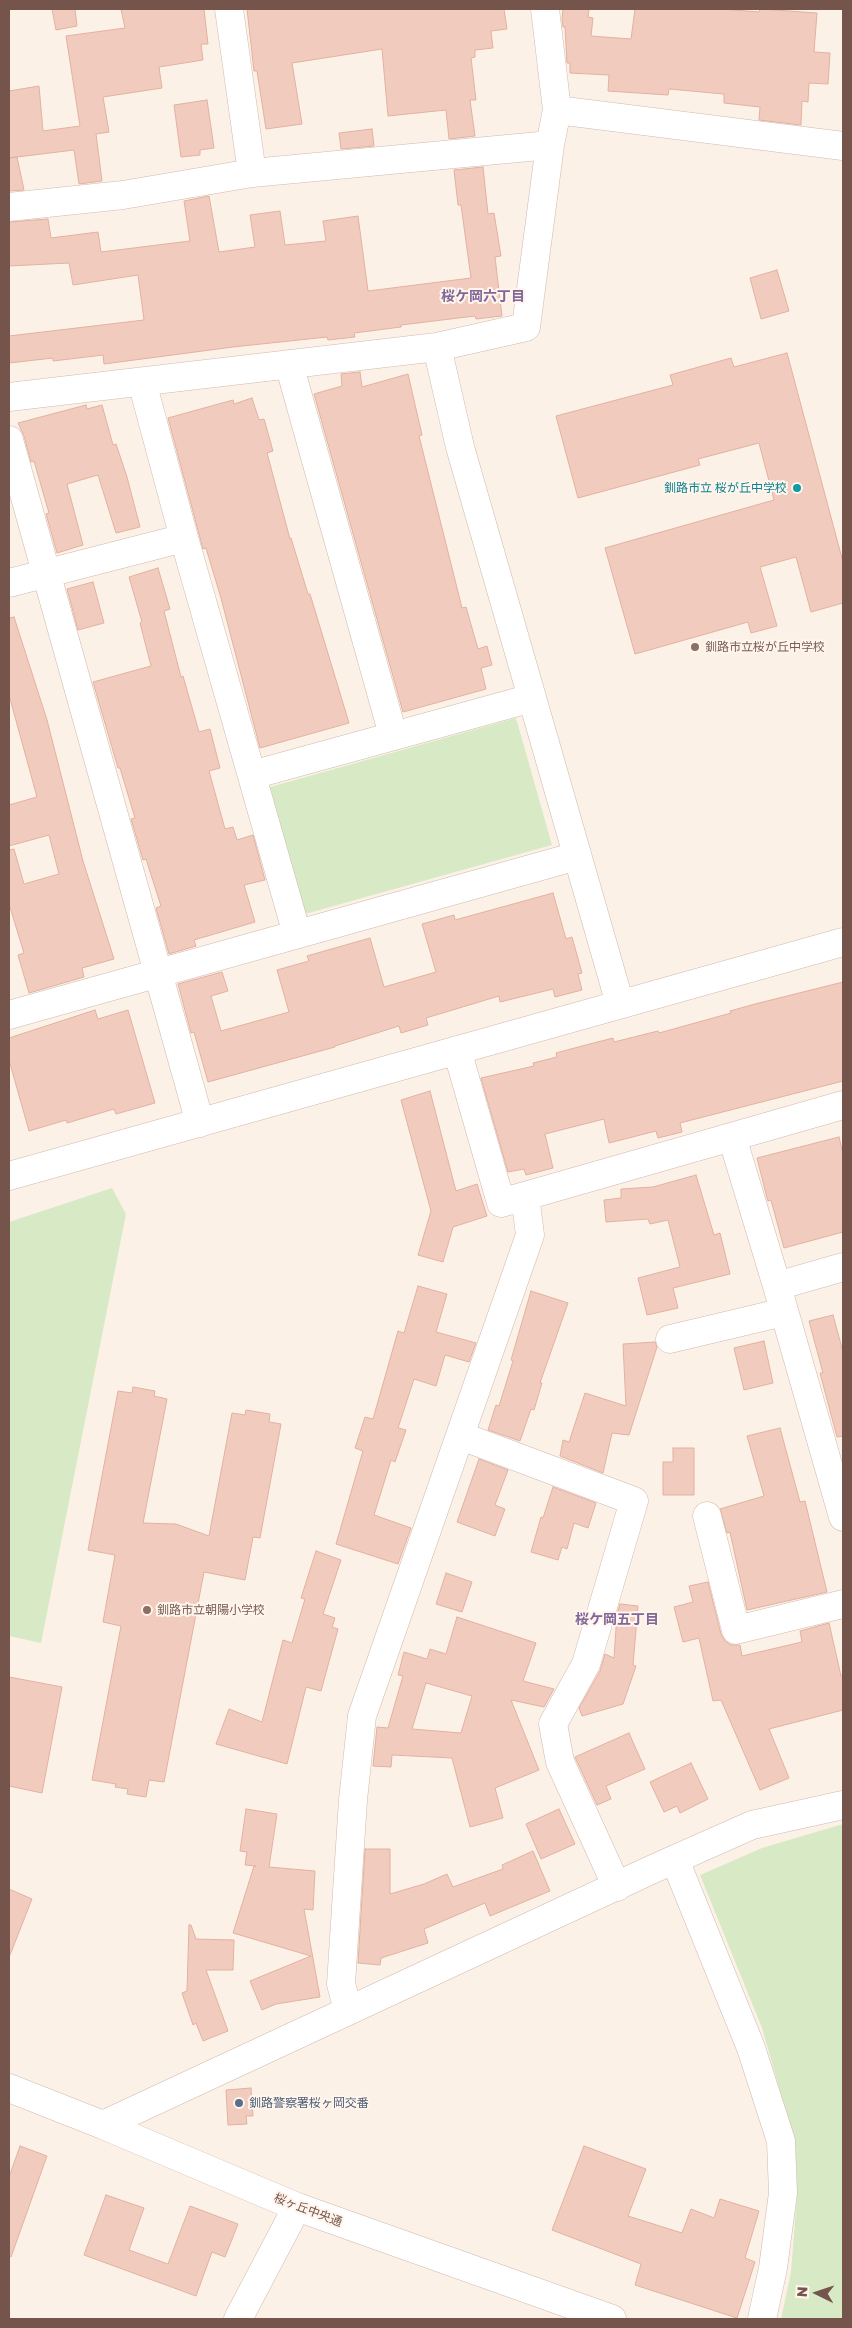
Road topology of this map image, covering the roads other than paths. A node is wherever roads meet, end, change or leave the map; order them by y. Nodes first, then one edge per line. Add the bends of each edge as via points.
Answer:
1 (229, 9) edge
2 (545, 9) edge
3 (557, 110) junction
4 (550, 145) junction
5 (843, 146) edge
6 (252, 173) junction
7 (9, 207) edge
8 (437, 346) junction
9 (289, 364) junction
10 (142, 382) junction
11 (9, 397) edge
12 (9, 440) edge
13 (184, 538) junction
14 (46, 575) junction
15 (9, 583) edge
16 (532, 698) junction
17 (393, 736) junction
18 (252, 774) junction
19 (578, 856) junction
20 (297, 934) junction
21 (843, 942) edge
22 (156, 973) junction
23 (620, 1004) junction
24 (10, 1009) edge
25 (458, 1050) junction
26 (843, 1105) edge
27 (200, 1123) junction
28 (732, 1137) junction
29 (9, 1176) edge
30 (525, 1196) junction
31 (843, 1267) edge
32 (777, 1286) junction
33 (784, 1312) junction
34 (670, 1339) dead end
35 (460, 1436) junction
36 (707, 1516) dead end
37 (843, 1518) edge
38 (843, 1604) edge
39 (843, 1805) edge
40 (675, 1860) junction
41 (617, 1887) junction
42 (348, 2010) junction
43 (9, 2088) edge
44 (103, 2125) junction
45 (297, 2207) junction
46 (238, 2319) edge
47 (612, 2319) edge
48 (762, 2319) edge

1 - 6 street
2 - 3 street
3 - 4 street
3 - 5 street
4 - 6 street
4 - 8 street via 526,327
6 - 7 street via 123,194
8 - 9 street
8 - 16 street via 460,447
9 - 10 street
9 - 17 street
10 - 11 street
10 - 13 street
12 - 14 street
13 - 14 street
13 - 18 street
14 - 15 street
14 - 22 street
16 - 17 street
16 - 19 street
17 - 18 street
18 - 20 street
19 - 20 street
19 - 23 street
20 - 22 street
21 - 23 street
22 - 24 street
22 - 27 street
23 - 25 street
25 - 27 street
25 - 30 street via 501,1203
26 - 28 street
27 - 29 street
28 - 30 street
28 - 32 street
30 - 35 street via 530,1235
31 - 32 street
32 - 33 street
33 - 34 street
33 - 37 street
35 - 41 street via 634,1501 586,1664 553,1724 560,1762
35 - 42 street via 362,1716 341,1984
36 - 38 street via 736,1630
39 - 40 street via 752,1825
40 - 41 street
40 - 48 street via 751,2048 780,2141 783,2193
41 - 42 street
42 - 44 street
43 - 44 street, 桜ヶ丘中央通
44 - 45 street, 桜ヶ丘中央通
45 - 46 street
45 - 47 street, 桜ヶ丘中央通

